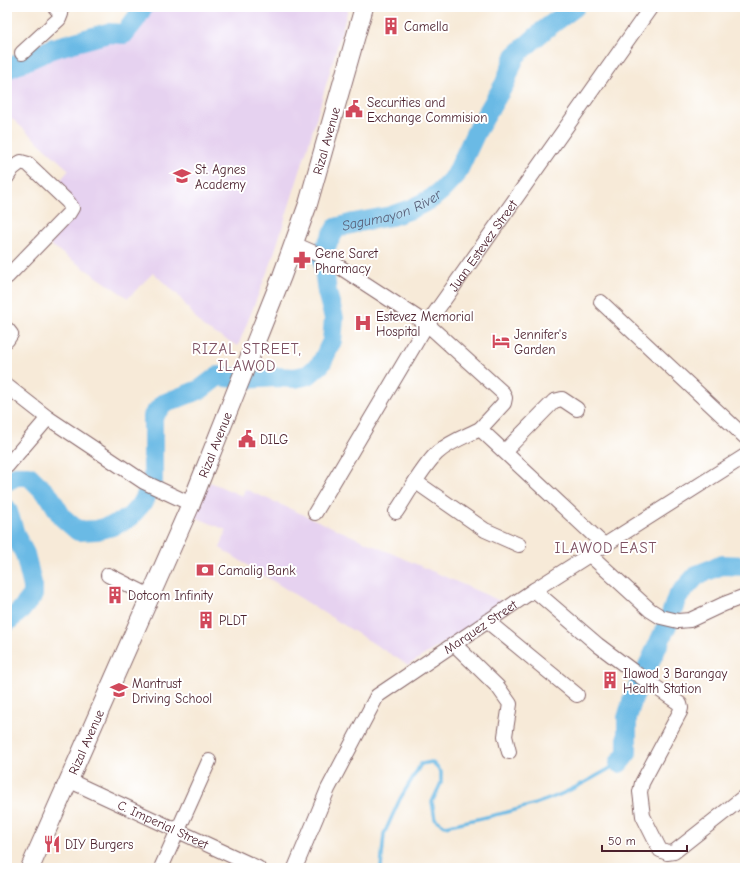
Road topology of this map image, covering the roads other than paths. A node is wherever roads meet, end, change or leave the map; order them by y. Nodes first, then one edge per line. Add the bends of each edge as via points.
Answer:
1 (55, 7) edge
2 (364, 7) edge
3 (651, 7) edge
4 (22, 53) dead end
5 (7, 176) edge
6 (294, 244) junction
7 (7, 277) edge
8 (601, 302) dead end
9 (427, 324) junction
10 (7, 329) edge
11 (7, 340) edge
12 (7, 386) edge
13 (577, 409) dead end
14 (48, 418) junction
15 (480, 429) junction
16 (745, 437) edge
17 (505, 451) junction
18 (745, 456) edge
19 (8, 464) edge
20 (416, 482) junction
21 (190, 504) junction
22 (396, 512) dead end
23 (315, 513) dead end
24 (519, 545) dead end
25 (604, 545) junction
26 (590, 555) junction
27 (108, 575) dead end
28 (534, 590) junction
29 (150, 596) junction
30 (745, 596) edge
31 (487, 622) junction
32 (454, 644) junction
33 (577, 695) dead end
34 (509, 752) dead end
35 (210, 761) dead end
36 (68, 780) junction
37 (745, 796) edge
38 (178, 832) junction
39 (30, 868) edge
40 (161, 868) edge
41 (258, 868) edge
42 (295, 868) edge

1 - 4 street via 61,14 59,19
2 - 6 main road, Rizal Avenue via 308,204
3 - 9 street, Juan Estevez Street
5 - 7 street via 22,162 28,164 72,208
6 - 9 street via 326,258
6 - 21 main road, Rizal Avenue
8 - 16 street
9 - 15 street via 503,393 504,403
9 - 23 street, Juan Estevez Street
10 - 11 street via 11,334
12 - 14 street
13 - 17 street via 562,399 554,401
14 - 19 street
14 - 21 street via 144,482
15 - 17 street
15 - 20 street via 438,452
17 - 25 street
18 - 25 street, Marquez Street
20 - 22 street
20 - 24 street via 485,530
21 - 29 main road, Rizal Avenue
25 - 26 street, Marquez Street
26 - 28 street, Marquez Street
26 - 30 street via 661,617 678,621 690,620
27 - 29 street
28 - 31 street, Marquez Street
28 - 37 street via 598,645 680,704 681,708 642,783 640,792 643,816 660,850 674,852
29 - 36 main road, Rizal Avenue
31 - 32 street, Marquez Street
31 - 33 street
32 - 34 street via 498,687 510,704 505,736
32 - 42 street, Marquez Street via 377,696 328,789
35 - 38 street
36 - 38 street, C. Imperial Street
36 - 39 main road, Rizal Avenue
38 - 40 street
38 - 41 street, C. Imperial Street

